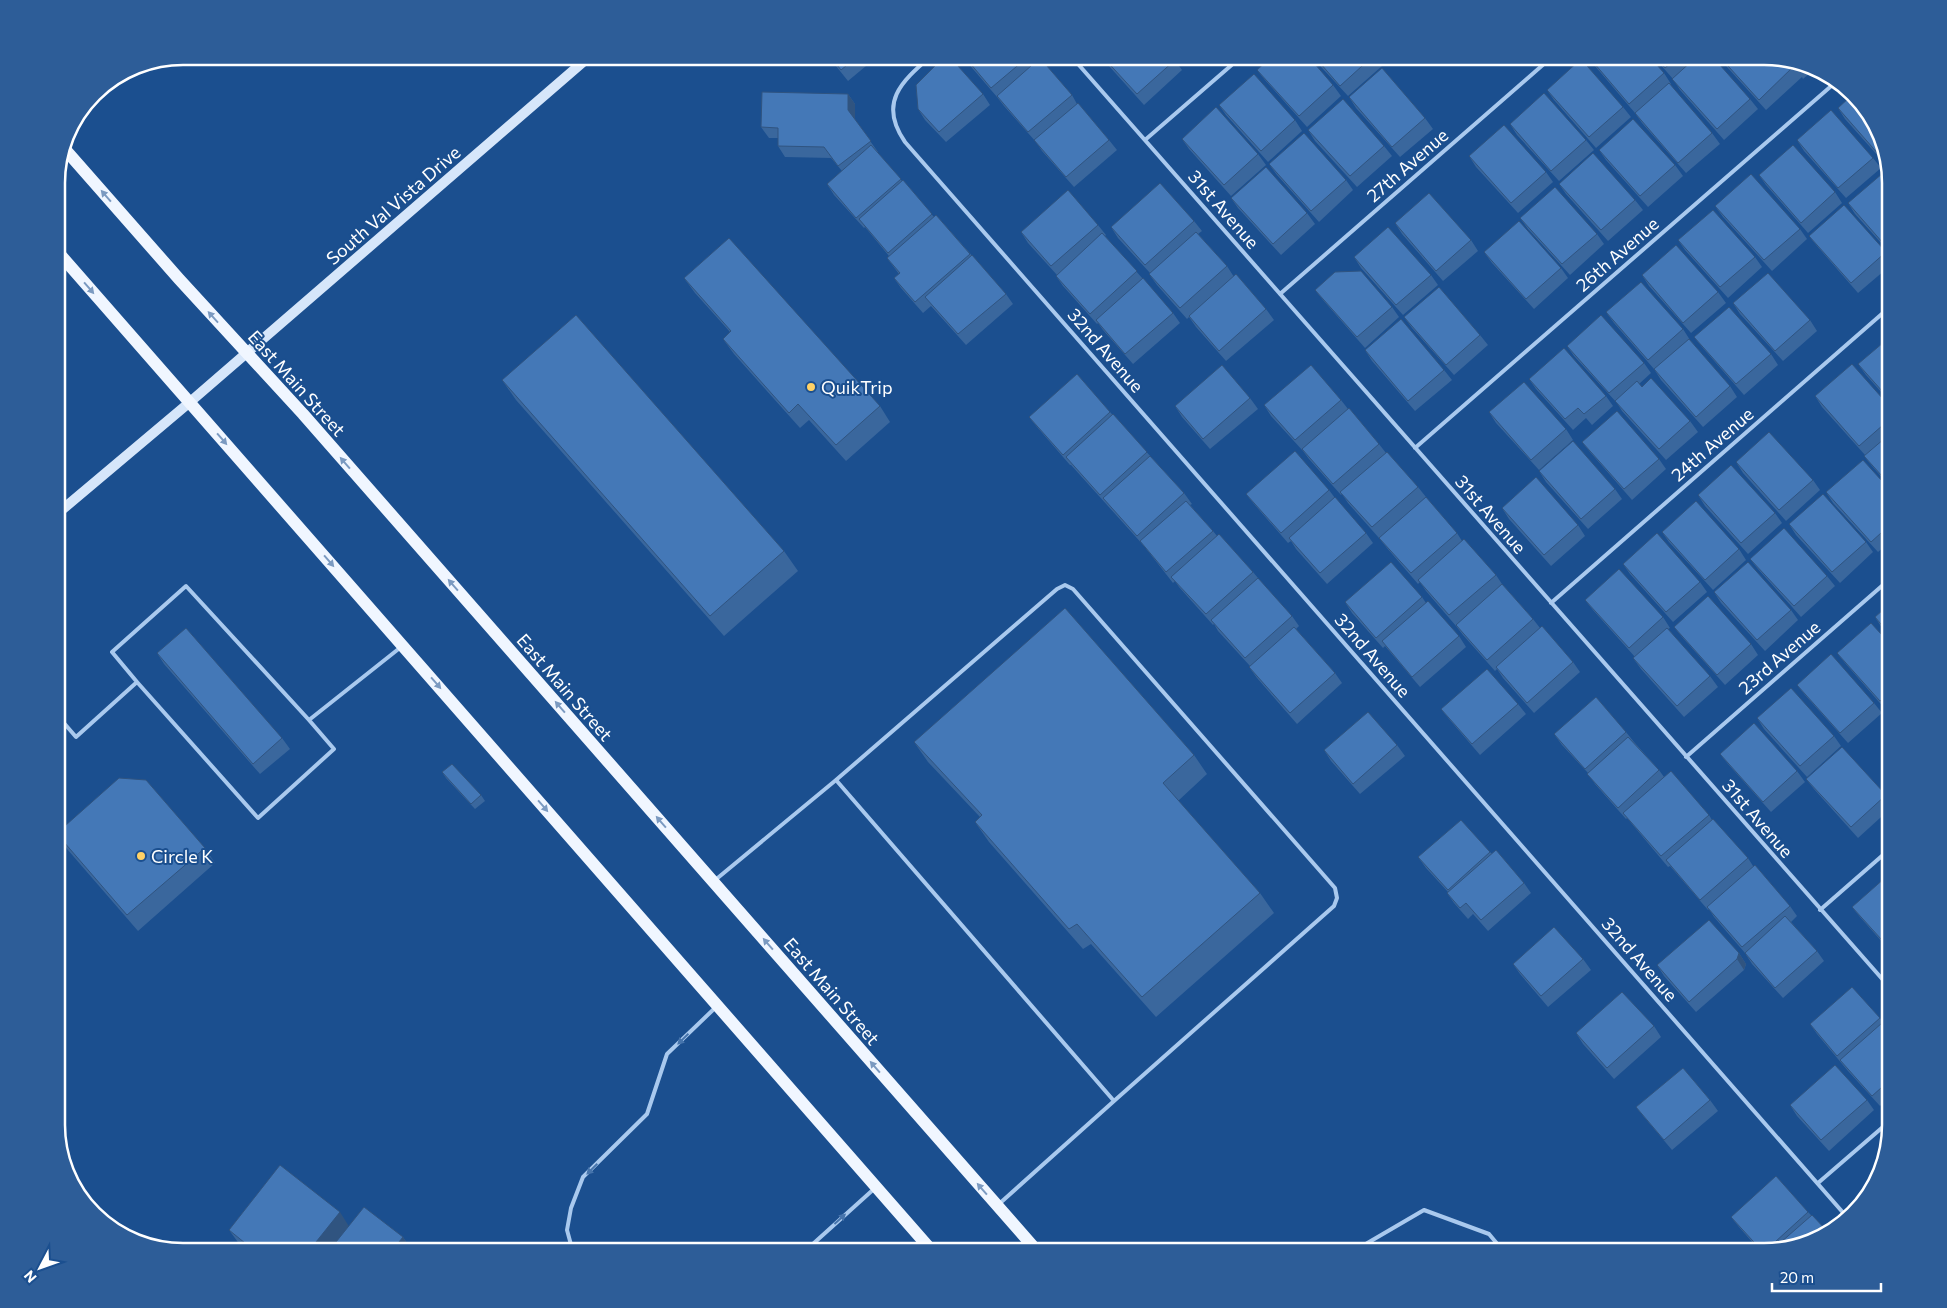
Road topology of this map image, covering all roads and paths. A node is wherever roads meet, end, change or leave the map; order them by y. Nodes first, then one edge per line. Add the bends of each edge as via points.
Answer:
1 (580, 65) edge
2 (922, 65) edge
3 (1079, 65) edge
4 (1232, 65) edge
5 (1543, 65) edge
6 (1831, 86) edge
7 (1145, 140) junction
8 (69, 153) edge
9 (65, 261) edge
10 (1280, 294) junction
11 (1882, 314) edge
12 (246, 353) junction
13 (190, 402) junction
14 (1415, 448) junction
15 (65, 506) edge
16 (1882, 586) edge
17 (1551, 603) junction
18 (402, 645) junction
19 (137, 682) junction
20 (309, 720) junction
21 (65, 725) edge
22 (1686, 757) junction
23 (836, 780) junction
24 (1882, 856) edge
25 (713, 882) junction
26 (1820, 910) junction
27 (1882, 979) edge
28 (718, 1005) junction
29 (1114, 1101) junction
30 (1882, 1128) edge
31 (1818, 1183) junction
32 (876, 1187) junction
33 (997, 1206) junction
34 (1843, 1213) edge
35 (571, 1243) edge
36 (814, 1243) edge
37 (925, 1243) edge
38 (1030, 1243) edge
39 (1367, 1243) edge
40 (1496, 1243) edge

1 - 12 main road, South Val Vista Drive
2 - 31 lane, 32nd Avenue via 903,83 892,106 898,133 905,142
3 - 7 lane, 31st Avenue
4 - 7 lane
5 - 10 lane, 27th Avenue
6 - 14 lane, 26th Avenue
7 - 10 lane, 31st Avenue
12 -> 8 main road, East Main Street
9 -> 13 main road
10 - 14 lane, 31st Avenue
11 - 17 lane, 24th Avenue
12 - 13 main road, South Val Vista Drive
25 -> 12 main road, East Main Street
13 - 15 main road, South Val Vista Drive
13 -> 18 main road
14 - 17 lane, 31st Avenue
16 - 22 lane, 23rd Avenue
17 - 22 lane, 31st Avenue
18 - 20 lane
18 -> 28 main road
19 - 20 lane via 112,652 186,586
19 - 20 lane via 258,818 334,749
19 - 21 lane via 76,737
22 - 26 lane, 31st Avenue
23 - 25 lane
23 - 29 lane
23 - 29 lane via 1065,585 1073,589 1335,888 1337,898 1334,906
24 - 26 lane
33 -> 25 main road, East Main Street
26 - 27 lane, 31st Avenue
28 - 32 main road
28 -> 35 lane via 668,1054 648,1114 584,1177 571,1208 567,1230
29 - 33 lane
30 - 31 lane
31 - 34 lane, 32nd Avenue
36 -> 32 lane
32 - 37 main road
33 - 38 main road, East Main Street
39 - 40 lane via 1424,1210 1489,1234

